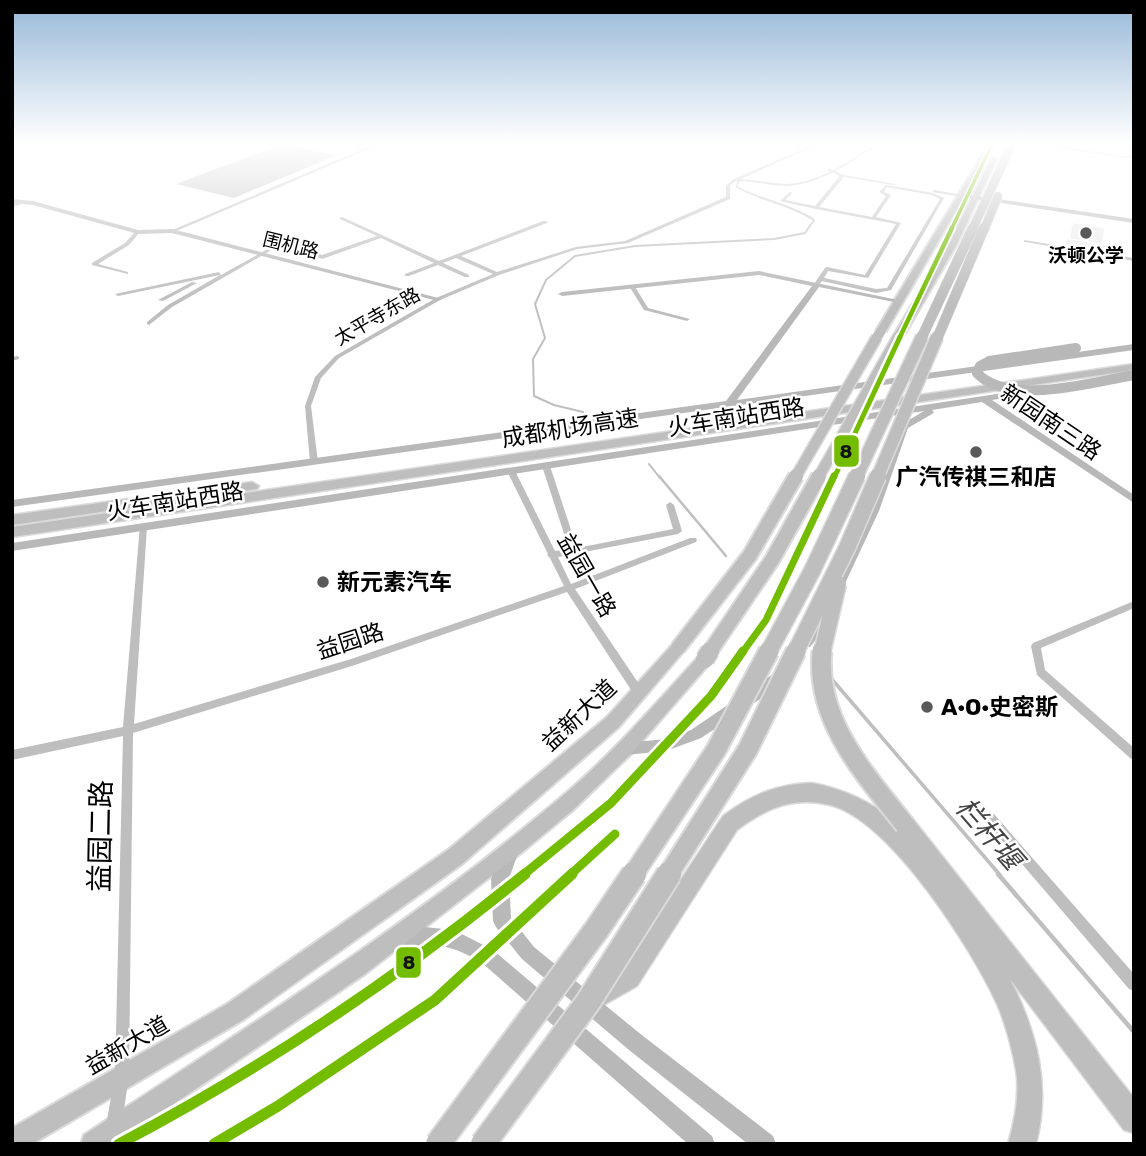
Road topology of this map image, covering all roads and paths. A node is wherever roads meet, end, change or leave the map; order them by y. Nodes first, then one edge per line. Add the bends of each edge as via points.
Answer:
1 (255, 196) edge
2 (728, 196) edge
3 (787, 196) edge
4 (826, 196) edge
5 (888, 196) edge
6 (937, 196) edge
7 (964, 196) joint
8 (977, 196) junction
9 (989, 196) edge
10 (999, 196) edge
11 (14, 205) edge
12 (816, 208) junction
13 (342, 218) dead end
14 (873, 218) junction
15 (1134, 221) edge
16 (545, 222) dead end
17 (172, 231) junction
18 (138, 232) junction
19 (381, 236) junction
20 (1026, 241) dead end
21 (259, 253) junction
22 (456, 256) junction
23 (1134, 260) edge
24 (438, 262) junction
25 (228, 272) junction
26 (126, 273) dead end
27 (497, 274) junction
28 (407, 275) dead end
29 (467, 276) dead end
30 (205, 277) junction
31 (818, 282) junction
32 (632, 286) junction
33 (118, 294) dead end
34 (562, 294) dead end
35 (438, 299) junction
36 (162, 300) dead end
37 (899, 301) junction
38 (687, 319) dead end
39 (149, 323) dead end
40 (1134, 340) edge
41 (1134, 347) edge
42 (1134, 360) edge
43 (1109, 367) junction
44 (1134, 367) edge
45 (1134, 377) edge
46 (982, 398) junction
47 (953, 403) junction
48 (729, 404) junction
49 (314, 462) junction
50 (546, 466) junction
51 (511, 471) junction
52 (1134, 500) edge
53 (12, 505) edge
54 (670, 505) dead end
55 (12, 520) edge
56 (143, 527) junction
57 (12, 532) edge
58 (693, 540) dead end
59 (12, 547) edge
60 (847, 548) junction
61 (574, 551) junction
62 (551, 555) junction
63 (569, 588) junction
64 (1134, 604) edge
65 (639, 693) junction
66 (128, 730) junction
67 (625, 749) junction
68 (12, 755) edge
69 (1134, 755) edge
70 (990, 818) dead end
71 (898, 828) junction
72 (514, 847) junction
73 (391, 942) junction
74 (1134, 984) edge
75 (588, 1002) junction
76 (122, 1075) junction
77 (1134, 1120) edge
78 (116, 1138) edge
79 (12, 1142) edge
80 (93, 1144) edge
81 (438, 1144) edge
82 (483, 1144) edge
83 (704, 1144) edge
84 (765, 1144) edge
85 (1023, 1144) edge

1 - 17 street
2 - 27 street, 太平寺东路 via 626,242 576,248
3 - 12 street via 782,201
4 - 12 street
5 - 14 street
6 - 31 street via 942,198 889,289
7 - 8 main road
7 - 37 main road, 益新大道
8 - 15 main road
8 - 67 main road, bridge via 772,560 705,659
9 - 81 highway, bridge via 812,571 716,750 597,929
10 - 60 highway, bridge
11 - 18 main road, 围机路 via 33,203
12 - 14 street
13 - 19 street
14 - 31 street via 899,223 866,277 827,269
16 - 22 street
17 - 18 main road, 围机路
17 - 21 main road, 围机路
18 - 26 street via 94,264
19 - 21 street via 322,257 284,241
19 - 24 street
20 - 23 street
21 - 25 street
21 - 35 main road, 围机路
22 - 24 street
22 - 27 street
24 - 28 street
24 - 29 street
25 - 30 street
25 - 39 street
27 - 35 street, 太平寺东路
30 - 33 street
30 - 36 street
31 - 32 main road via 759,273
31 - 37 main road
31 - 48 main road
32 - 34 main road
32 - 38 street via 646,309
35 - 49 street, 太平寺东路 via 337,356 318,377 308,406
37 - 65 main road, 益新大道, bridge via 750,555
40 - 45 main road, bridge via 989,361 977,373 993,386 1014,391
41 - 48 main road
42 - 43 highway, 成都机场高速
43 - 44 highway, 成都机场高速
43 - 55 highway, 成都机场高速
43 - 57 highway, 成都机场高速
45 - 46 main road, 火车南站西路
46 - 47 main road, 火车南站西路
46 - 52 main road, 新园南三路
47 - 50 main road, 火车南站西路
47 - 67 main road via 904,426 873,511 819,626 772,684 696,734 666,745
48 - 49 main road
49 - 53 main road
50 - 51 main road, 火车南站西路
50 - 61 street
51 - 56 main road, 火车南站西路
51 - 62 street, 益园一路
54 - 61 street via 678,531
56 - 59 main road, 火车南站西路
56 - 66 street, 益园二路
58 - 63 street, 益园路
60 - 71 highway, bridge via 822,649 824,693 847,747
60 - 75 highway, bridge via 748,749
61 - 62 street
62 - 63 street, 益园一路
63 - 65 street, 益园一路
63 - 66 street, 益园路 via 352,662
64 - 69 street via 1036,646 1040,672
65 - 76 main road, 益新大道 via 613,722 455,857 235,1012
66 - 68 street, 益园路
66 - 76 street, 益园二路
67 - 72 main road
70 - 74 street
71 - 75 highway via 828,795 783,793 758,801 730,823 629,978
71 - 77 highway
71 - 85 highway via 910,852 973,935 1013,1013 1030,1073
72 - 73 main road
72 - 84 main road via 500,879 502,921 528,953
73 - 78 main road
73 - 83 main road via 431,934 459,939 487,956
75 - 82 highway, bridge
76 - 78 street, 益园二路
76 - 79 main road, 益新大道
78 - 80 main road

